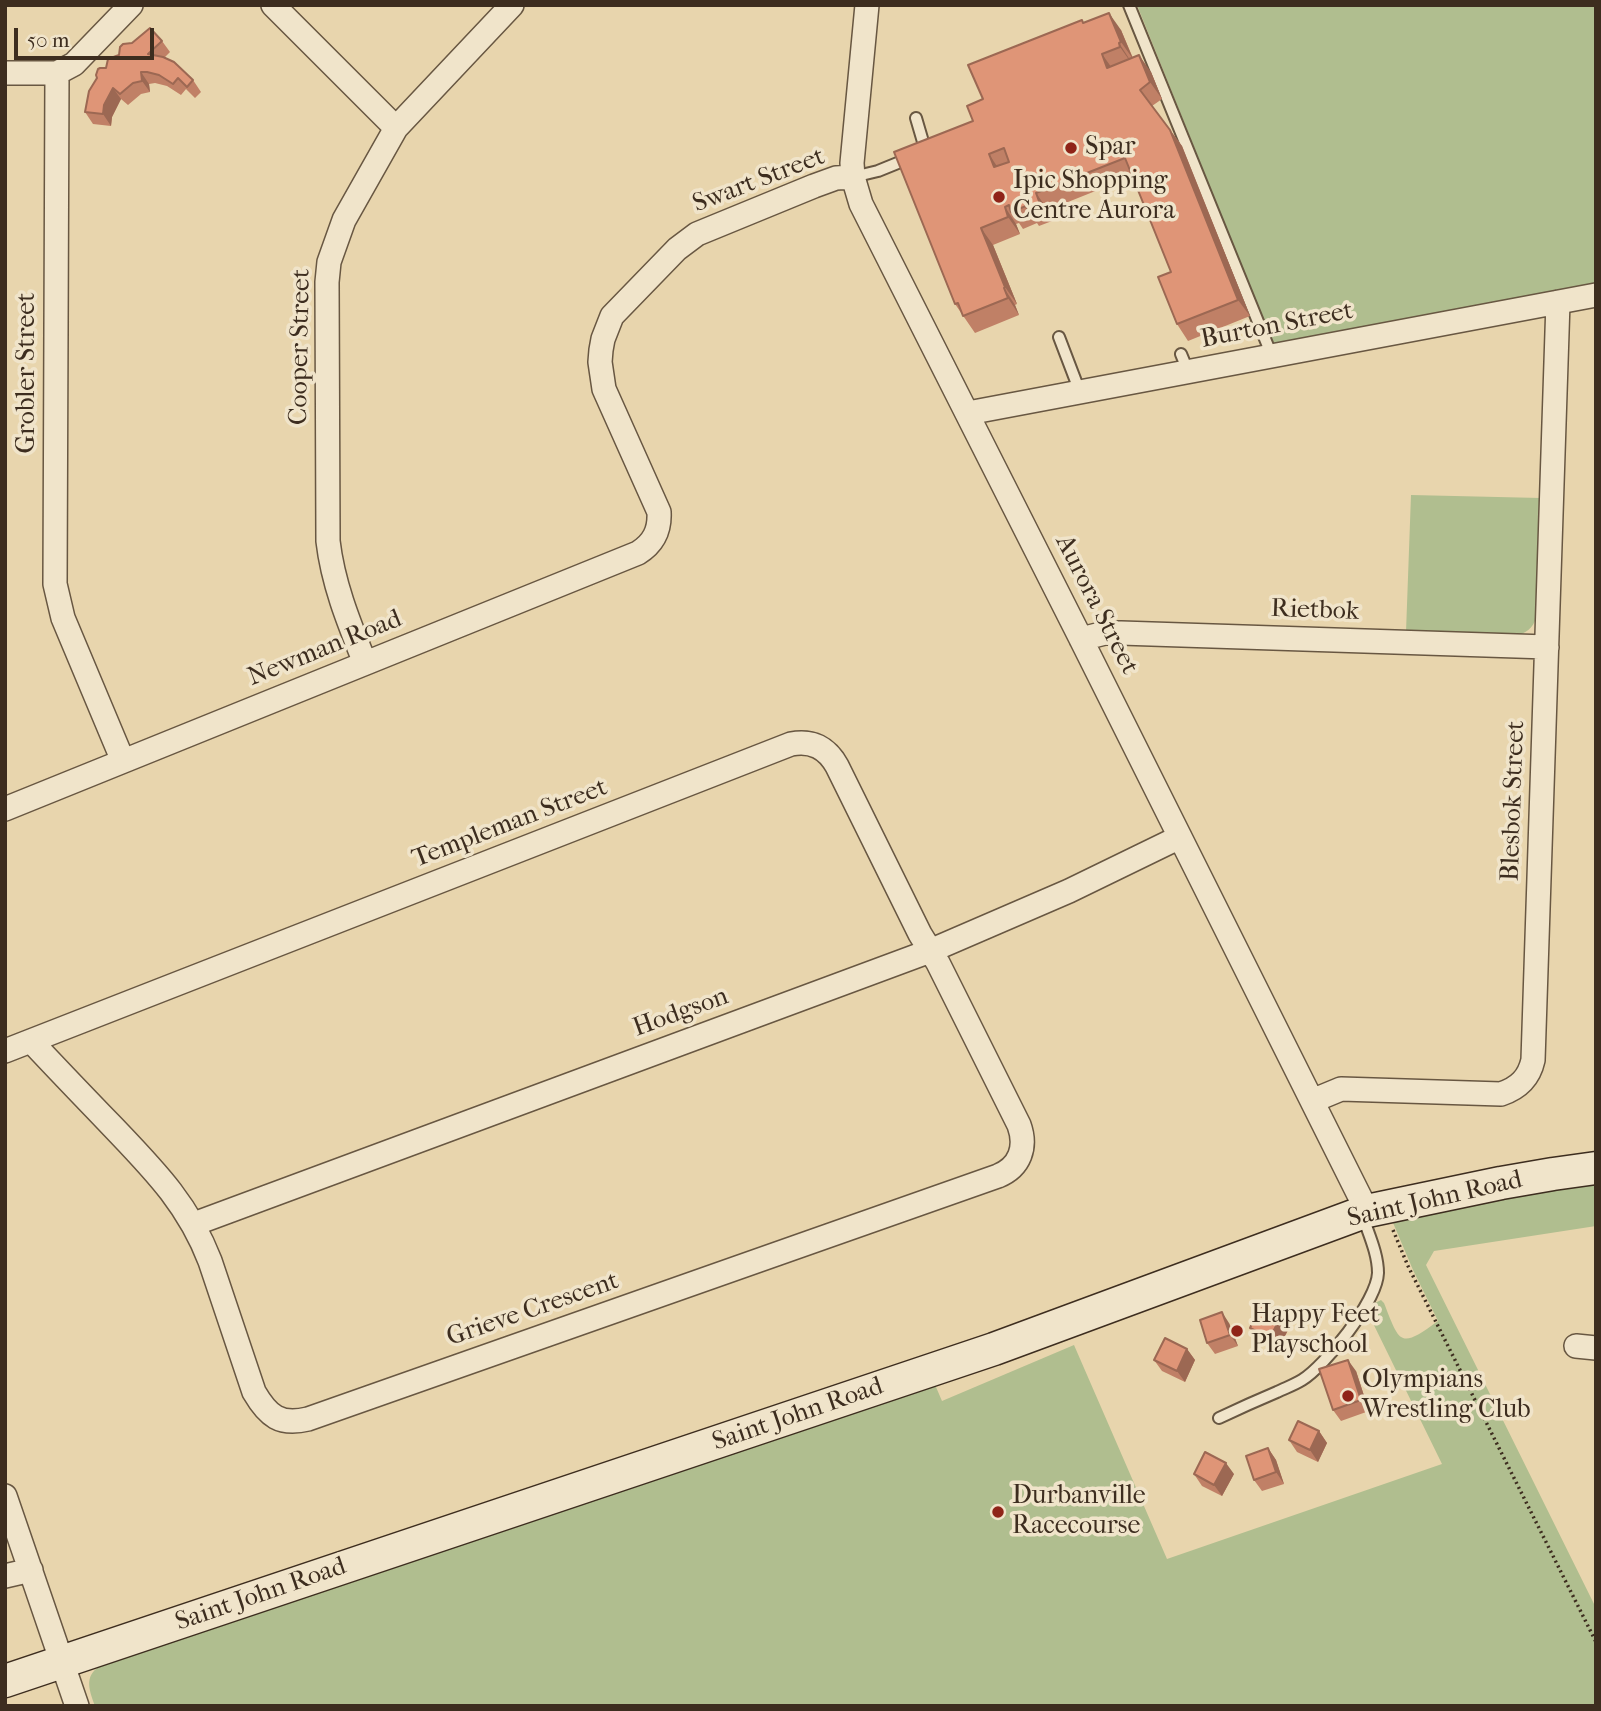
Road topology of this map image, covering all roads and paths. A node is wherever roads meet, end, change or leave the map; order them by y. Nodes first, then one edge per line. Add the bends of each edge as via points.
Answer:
1 (131, 5) edge
2 (274, 5) edge
3 (513, 5) edge
4 (867, 5) edge
5 (1129, 5) edge
6 (5, 73) edge
7 (57, 73) junction
8 (916, 118) dead end
9 (396, 128) junction
10 (853, 177) junction
11 (1596, 295) edge
12 (1558, 302) junction
13 (1059, 337) dead end
14 (1272, 356) junction
15 (1080, 392) junction
16 (968, 413) junction
17 (657, 531) joint
18 (1081, 639) junction
19 (1547, 647) junction
20 (365, 663) junction
21 (123, 761) junction
22 (5, 809) edge
23 (1180, 836) junction
24 (930, 951) junction
25 (31, 1041) junction
26 (5, 1051) edge
27 (1312, 1101) junction
28 (1596, 1168) edge
29 (1371, 1211) junction
30 (194, 1224) junction
31 (1219, 1418) dead end
32 (5, 1496) edge
33 (31, 1570) junction
34 (5, 1576) edge
35 (1596, 1642) edge
36 (62, 1662) junction
37 (5, 1681) edge
38 (77, 1706) edge

1 - 7 street via 74,64
2 - 9 street
3 - 9 street, Cooper Street
4 - 10 street, Aurora Street
5 - 14 lane
6 - 7 street
7 - 21 street, Grobler Street via 55,584 63,618
8 - 10 lane via 926,152
9 - 20 street, Cooper Street via 344,220 327,282 328,541 342,605
10 - 16 street, Aurora Street via 872,226
10 - 17 street, Swart Street via 814,186 697,234 612,316 601,350 604,389 656,503
11 - 12 street, Burton Street
12 - 14 street, Burton Street
12 - 19 street, Blesbok Street
13 - 15 lane
14 - 15 street, Burton Street via 1185,363
15 - 16 street, Burton Street
16 - 18 street, Aurora Street
17 - 20 street, Newman Road via 638,553
18 - 19 street, Rietbok via 1121,633
18 - 23 street, Aurora Street
19 - 27 street, Blesbok Street via 1533,1060 1528,1075 1501,1094 1341,1089
20 - 21 street, Newman Road
21 - 22 street, Newman Road
23 - 24 street, Hodgson via 1069,891
23 - 27 street, Aurora Street
24 - 25 street, Templeman Street via 833,759 814,744 799,743
24 - 30 street, Hodgson
24 - 30 street, Grieve Crescent via 1022,1135 1017,1162 998,1176 294,1423 270,1414 254,1392
25 - 26 street, Templeman Street
25 - 30 street, Grieve Crescent via 146,1162
27 - 29 street, Aurora Street
28 - 29 main road, Saint John Road
29 - 31 lane via 1377,1284 1350,1330 1303,1380
29 - 35 path via 1408,1266
29 - 36 main road, Saint John Road via 994,1349
32 - 33 street
33 - 34 street
33 - 36 street
36 - 37 main road, Saint John Road
36 - 38 street

